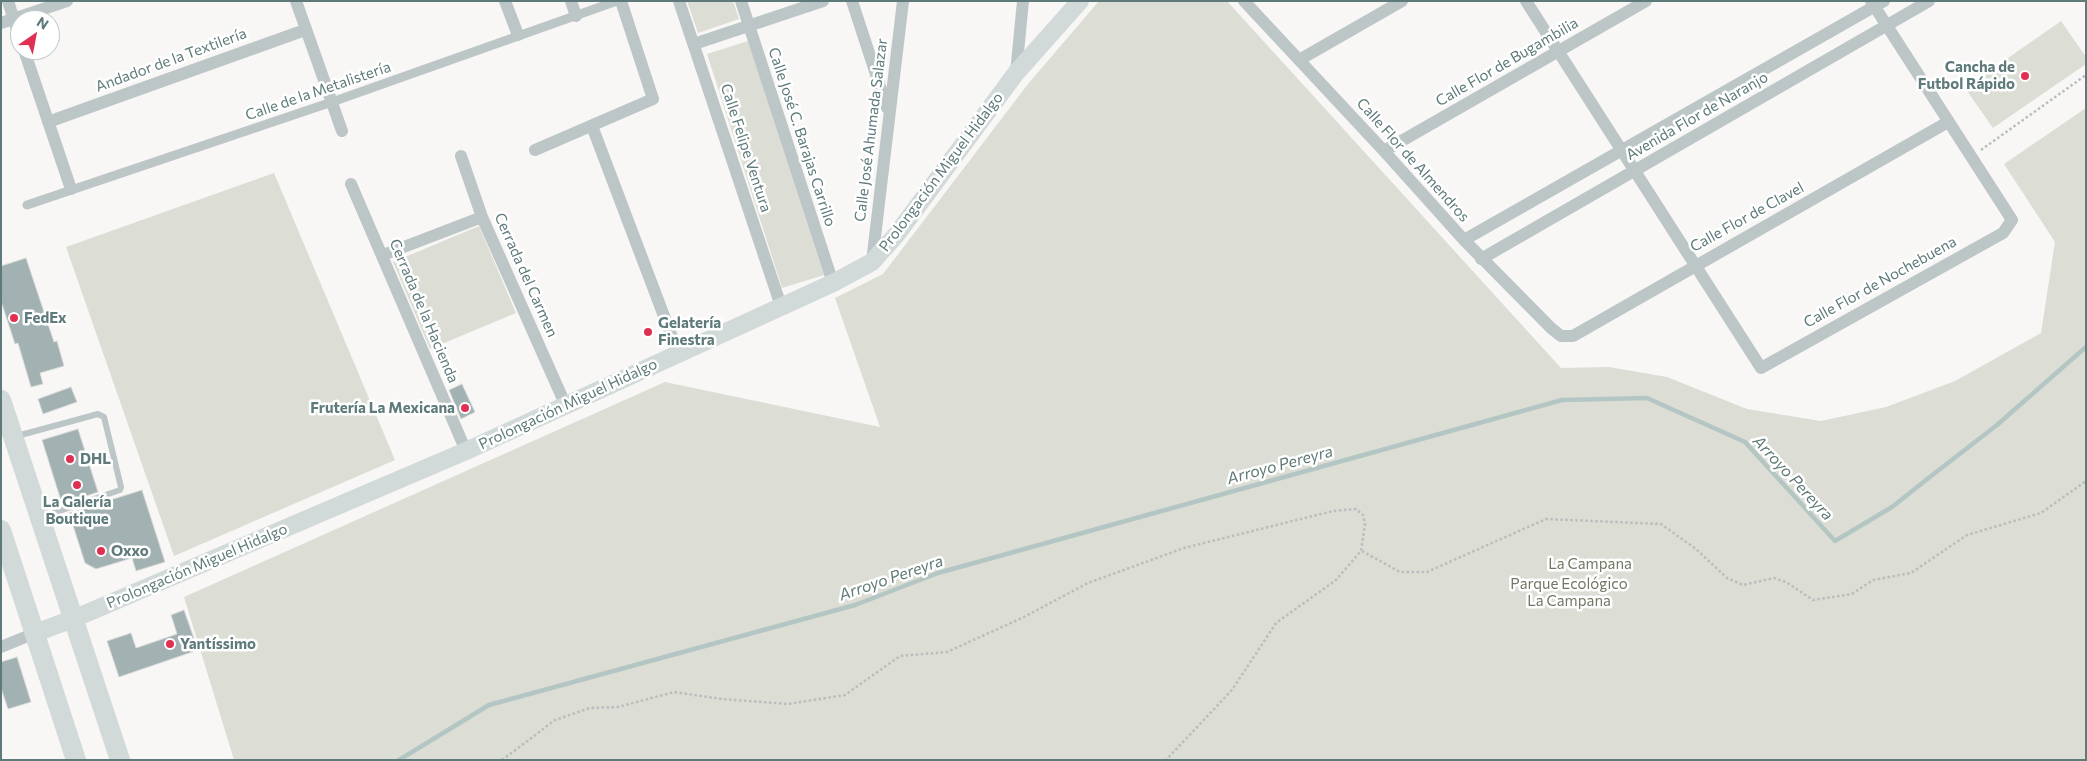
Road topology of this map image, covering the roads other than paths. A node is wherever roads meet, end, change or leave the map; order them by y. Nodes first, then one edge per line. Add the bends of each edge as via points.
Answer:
1 (8, 1) edge
2 (67, 1) edge
3 (296, 1) edge
4 (505, 1) edge
5 (571, 1) edge
6 (617, 1) edge
7 (621, 1) edge
8 (680, 1) edge
9 (741, 1) edge
10 (822, 1) edge
11 (852, 1) edge
12 (903, 1) edge
13 (1023, 1) edge
14 (1080, 1) edge
15 (1244, 1) edge
16 (1402, 1) edge
17 (1526, 1) edge
18 (1646, 1) edge
19 (1929, 1) edge
20 (1876, 3) edge
21 (576, 16) junction
22 (7, 21) edge
23 (749, 26) junction
24 (1887, 26) junction
25 (305, 30) junction
26 (518, 35) junction
27 (694, 44) junction
28 (1558, 51) junction
29 (27, 60) edge
30 (1299, 60) junction
31 (1016, 73) junction
32 (332, 102) junction
33 (889, 112) junction
34 (48, 122) junction
35 (1948, 122) junction
36 (592, 126) junction
37 (342, 131) dead end
38 (535, 150) dead end
39 (1621, 150) junction
40 (1384, 151) junction
41 (461, 156) dead end
42 (1634, 170) junction
43 (351, 184) dead end
44 (71, 189) junction
45 (27, 205) dead end
46 (482, 217) junction
47 (1464, 240) junction
48 (383, 255) junction
49 (1481, 259) junction
50 (872, 262) junction
51 (1695, 265) junction
52 (833, 283) junction
53 (781, 306) junction
54 (1561, 336) joint
55 (678, 353) junction
56 (1, 400) edge
57 (566, 406) junction
58 (13, 437) junction
59 (466, 451) junction
60 (40, 517) junction
61 (1, 530) edge
62 (73, 619) junction
63 (35, 633) junction
64 (1, 647) edge
65 (76, 760) edge
66 (120, 760) edge

1 - 22 street
2 - 22 street
3 - 25 street
4 - 26 street
5 - 21 street
6 - 21 street, Calle de la Metalistería
7 - 36 street via 653,99
8 - 27 street, Calle Felipe Ventura
9 - 23 street, Calle José C. Barajas Carrillo
10 - 23 street
11 - 33 street
12 - 33 street, Calle José Ahumada Salazar
13 - 31 street
14 - 31 main road, Prolongación Miguel Hidalgo
15 - 30 street, Calle Flor de Almendros
16 - 30 street
17 - 28 street
18 - 28 street, Calle Flor de Bugambilia
19 - 24 street, Avenida Flor de Naranjo
20 - 24 street
20 - 39 street, Avenida Flor de Naranjo
21 - 26 street, Calle de la Metalistería
23 - 27 street
23 - 52 street, Calle José C. Barajas Carrillo
24 - 35 street
24 - 42 street, Avenida Flor de Naranjo
25 - 32 street
25 - 34 street, Andador de la Textilería
26 - 32 street, Calle de la Metalistería
27 - 53 street, Calle Felipe Ventura
28 - 39 street
28 - 40 street, Calle Flor de Bugambilia
29 - 34 street
30 - 40 street, Calle Flor de Almendros
31 - 50 main road, Prolongación Miguel Hidalgo via 897,234
32 - 37 street
32 - 44 street, Calle de la Metalistería
33 - 50 street, Calle José Ahumada Salazar
34 - 44 street
35 - 51 street, Calle Flor de Clavel
35 - 51 street, Calle Flor de Nochebuena via 2012,220 2003,233 1760,368
36 - 38 street
36 - 55 street
39 - 42 street
39 - 47 street, Avenida Flor de Naranjo
40 - 47 street, Calle Flor de Almendros
41 - 46 street, Cerrada del Carmen
42 - 49 street, Avenida Flor de Naranjo
42 - 51 street
43 - 48 street, Cerrada de la Hacienda
44 - 45 street, Calle de la Metalistería
46 - 48 street
46 - 57 street, Cerrada del Carmen
47 - 49 street, Calle Flor de Almendros
48 - 59 street, Cerrada de la Hacienda
49 - 54 street, Calle Flor de Almendros
50 - 52 main road, Prolongación Miguel Hidalgo
51 - 54 street, Calle Flor de Clavel via 1573,336
52 - 53 main road, Prolongación Miguel Hidalgo
53 - 55 main road, Prolongación Miguel Hidalgo
55 - 57 main road, Prolongación Miguel Hidalgo
56 - 58 main road
57 - 59 main road, Prolongación Miguel Hidalgo
58 - 60 main road
58 - 60 lane via 98,414 104,417 120,490
59 - 62 main road, Prolongación Miguel Hidalgo
60 - 62 main road
61 - 63 main road
62 - 63 main road, Prolongación Miguel Hidalgo
62 - 66 main road
63 - 64 street
63 - 65 main road

